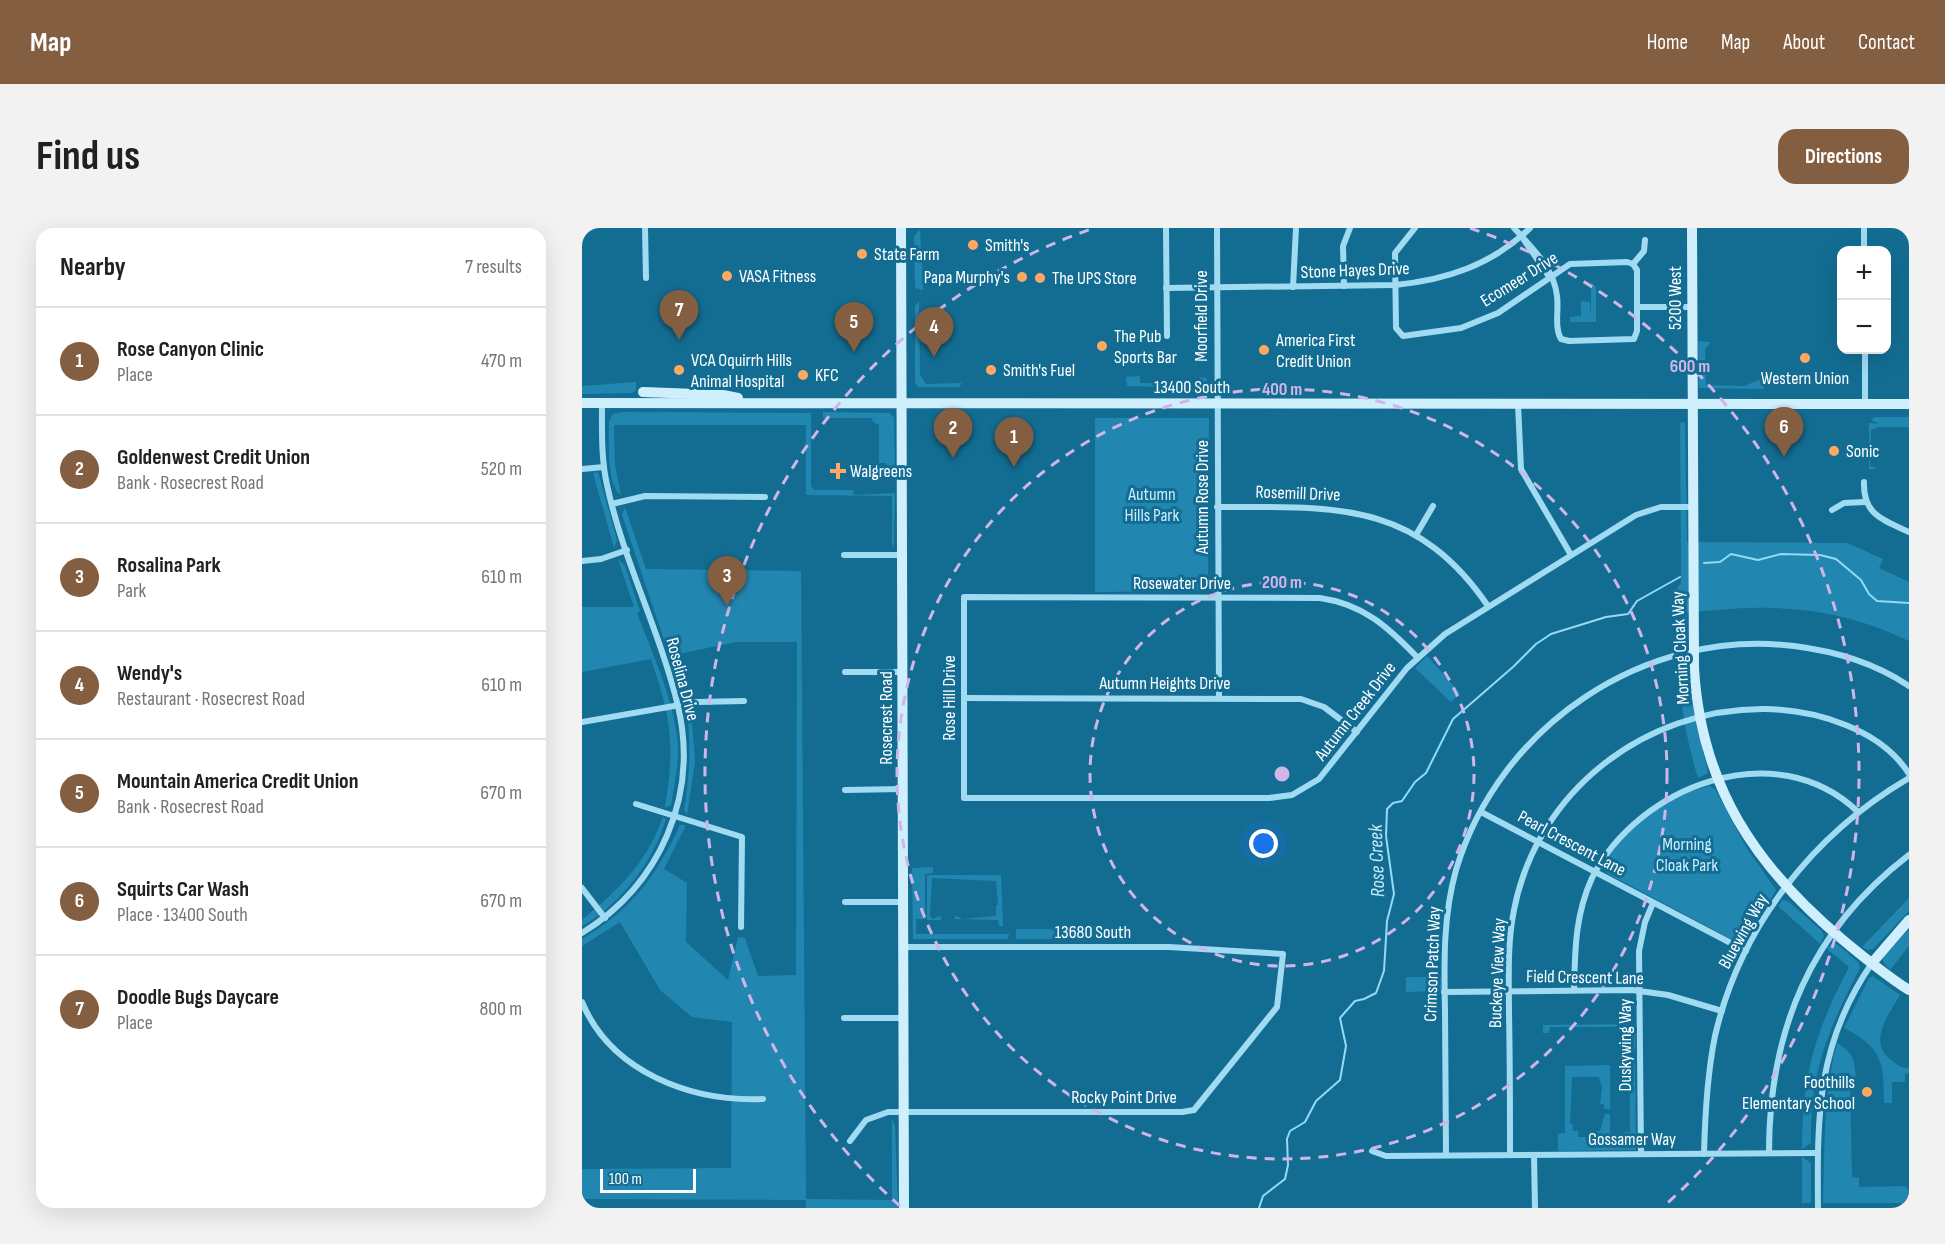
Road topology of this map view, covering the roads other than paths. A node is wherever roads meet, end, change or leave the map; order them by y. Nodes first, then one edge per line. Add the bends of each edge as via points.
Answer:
1 (645, 228) edge
2 (901, 228) edge
3 (1166, 228) edge
4 (1216, 228) edge
5 (1296, 228) edge
6 (1350, 228) edge
7 (1415, 228) edge
8 (1514, 228) edge
9 (1530, 228) edge
10 (1692, 228) edge
11 (1864, 228) edge
12 (1521, 236) junction
13 (1645, 240) dead end
14 (1864, 246) edge
15 (1633, 264) junction
16 (646, 278) dead end
17 (1551, 278) junction
18 (1395, 285) junction
19 (1344, 286) junction
20 (1293, 287) junction
21 (1166, 288) junction
22 (1216, 288) junction
23 (1637, 307) junction
24 (1691, 307) junction
25 (1167, 336) dead end
26 (1865, 354) edge
27 (643, 392) dead end
28 (582, 403) edge
29 (602, 403) junction
30 (758, 403) junction
31 (902, 403) junction
32 (1216, 403) junction
33 (1518, 404) junction
34 (1692, 404) junction
35 (1865, 404) junction
36 (1909, 404) edge
37 (604, 467) junction
38 (582, 469) edge
39 (1864, 482) dead end
40 (765, 497) dead end
41 (1865, 502) junction
42 (612, 504) junction
43 (1433, 506) dead end
44 (1217, 507) junction
45 (1693, 507) junction
46 (1832, 510) dead end
47 (1909, 532) edge
48 (1416, 535) junction
49 (627, 550) junction
50 (844, 555) dead end
51 (902, 555) junction
52 (1571, 555) junction
53 (582, 561) edge
54 (963, 597) joint
55 (1217, 597) junction
56 (1488, 606) junction
57 (1694, 651) junction
58 (1417, 657) junction
59 (845, 672) dead end
60 (903, 672) junction
61 (1909, 686) edge
62 (963, 698) junction
63 (1219, 698) junction
64 (744, 701) dead end
65 (678, 706) junction
66 (1700, 716) junction
67 (582, 722) edge
68 (1357, 732) junction
69 (1909, 776) edge
70 (1718, 779) junction
71 (903, 789) junction
72 (845, 790) dead end
73 (964, 798) joint
74 (636, 804) dead end
75 (1481, 812) junction
76 (1858, 812) junction
77 (675, 817) junction
78 (1538, 842) junction
79 (1909, 855) edge
80 (1596, 872) junction
81 (582, 888) edge
82 (1785, 888) junction
83 (845, 902) dead end
84 (903, 903) junction
85 (1653, 903) junction
86 (605, 918) junction
87 (1909, 920) edge
88 (741, 927) dead end
89 (1834, 932) junction
90 (582, 933) edge
91 (903, 946) junction
92 (1746, 951) junction
93 (1283, 954) joint
94 (1872, 963) junction
95 (1574, 990) junction
96 (1909, 990) edge
97 (1509, 991) junction
98 (1640, 991) junction
99 (1444, 992) junction
100 (582, 1002) edge
101 (584, 1011) edge
102 (1722, 1011) junction
103 (844, 1018) dead end
104 (903, 1018) junction
105 (762, 1099) dead end
106 (904, 1112) junction
107 (850, 1141) dead end
108 (1372, 1151) dead end
109 (1769, 1153) junction
110 (1818, 1153) junction
111 (1641, 1154) junction
112 (1704, 1154) junction
113 (1446, 1155) junction
114 (1510, 1155) junction
115 (1534, 1155) junction
116 (904, 1208) edge
117 (1534, 1208) edge
118 (1818, 1208) edge

1 - 16 street
2 - 31 main road, Rosecrest Road
3 - 21 street
4 - 22 street, Moorfield Drive
5 - 20 street
6 - 19 street via 1343,246
7 - 18 street via 1395,253
8 - 12 street
9 - 12 street, Stone Hayes Drive
10 - 24 main road, 5200 West
11 - 14 street
12 - 17 street via 1530,242
12 - 18 street, Stone Hayes Drive via 1474,267 1425,282
13 - 15 street via 1644,251
15 - 17 street, Ecomeer Drive via 1579,262
15 - 23 street via 1637,270
17 - 18 street, Ecomeer Drive via 1498,313 1461,328 1408,336 1396,328
17 - 23 street via 1557,294 1561,339 1630,340 1636,334
18 - 19 street, Stone Hayes Drive
19 - 20 street, Stone Hayes Drive
20 - 22 street, Stone Hayes Drive
21 - 22 street, Stone Hayes Drive
21 - 25 street
22 - 32 street, Moorfield Drive
23 - 24 street
24 - 34 main road, 5200 West
26 - 35 street
27 - 30 main road via 723,395
28 - 29 main road, 13400 South
29 - 30 main road, 13400 South
29 - 37 street, Roselina Drive
30 - 31 main road, 13400 South
31 - 32 main road, 13400 South
31 - 51 main road, Rosecrest Road
32 - 33 main road, 13400 South
32 - 44 street, Autumn Rose Drive
33 - 34 main road, 13400 South
33 - 52 street via 1521,469
34 - 35 main road, 13400 South
34 - 45 main road, Morning Cloak Way
35 - 36 main road, 13400 South
37 - 38 street
37 - 42 street, Roselina Drive
39 - 41 street
40 - 42 street via 645,496
41 - 46 street via 1844,503
41 - 47 street via 1877,517
42 - 49 street, Roselina Drive
43 - 48 street
44 - 48 street, Rosemill Drive via 1339,509 1373,516
44 - 55 street, Autumn Rose Drive
45 - 52 street, Autumn Creek Drive via 1661,507 1642,512
45 - 57 main road, Morning Cloak Way
48 - 56 street, Rosemill Drive via 1457,567
49 - 53 street
49 - 65 street, Roselina Drive
50 - 51 street
51 - 60 main road, Rosecrest Road
52 - 56 street, Autumn Creek Drive
54 - 55 street, Rosewater Drive
54 - 62 street, Rose Hill Drive
55 - 58 street, Rosewater Drive via 1344,602 1377,619
55 - 63 street, Autumn Rose Drive
56 - 58 street, Autumn Creek Drive
57 - 61 street, Crimson Patch Way via 1746,644 1804,648 1857,660
57 - 66 main road, Morning Cloak Way
57 - 75 street, Crimson Patch Way via 1631,671 1573,704 1518,756
58 - 68 street, Autumn Creek Drive
59 - 60 street
60 - 71 main road, Rosecrest Road
62 - 63 street, Autumn Heights Drive
62 - 73 street, Rose Hill Drive
63 - 68 street, Autumn Heights Drive via 1310,700
64 - 65 street
65 - 67 street
65 - 77 street, Roselina Drive via 683,752
66 - 69 street, Buckeye View Way via 1769,709 1830,720 1880,744 1900,761
66 - 70 main road, Morning Cloak Way
66 - 78 street, Buckeye View Way via 1653,732 1601,765 1562,804
68 - 73 street, Autumn Creek Drive via 1319,779 1284,797
69 - 76 street, Bluewing Way
70 - 76 street via 1756,774 1798,779 1833,792
70 - 80 street via 1682,791 1647,812 1618,838
70 - 82 main road, Morning Cloak Way via 1745,832
71 - 72 street
71 - 84 main road, Rosecrest Road
74 - 77 street
75 - 78 street, Pearl Crescent Lane
75 - 99 street, Crimson Patch Way via 1463,849 1450,897 1444,943
76 - 82 street, Bluewing Way via 1814,853
77 - 86 street, Roselina Drive via 656,861 626,900
77 - 88 street via 742,837
78 - 80 street, Pearl Crescent Lane
78 - 97 street, Buckeye View Way via 1522,877 1514,911
79 - 89 street via 1865,893
80 - 85 street, Pearl Crescent Lane
80 - 95 street via 1584,897 1577,926
81 - 86 street
82 - 89 main road, Morning Cloak Way
82 - 92 street, Bluewing Way
83 - 84 street
84 - 91 main road, Rosecrest Road
85 - 92 street, Pearl Crescent Lane
85 - 98 street, Duskywing Way via 1640,943
86 - 90 street, Roselina Drive
87 - 94 main road
89 - 94 main road, Morning Cloak Way
89 - 109 street via 1804,982 1783,1034 1771,1096
91 - 93 street, 13680 South via 1168,946
91 - 104 main road, Rosecrest Road
92 - 102 street, Bluewing Way
93 - 106 street, Rocky Point Drive via 1277,1007 1194,1110
94 - 96 main road, Morning Cloak Way
94 - 110 street via 1843,1012 1828,1054 1821,1093
95 - 97 street, Field Crescent Lane
95 - 98 street, Field Crescent Lane
97 - 99 street, Field Crescent Lane
97 - 114 street, Buckeye View Way
98 - 102 street, Field Crescent Lane
98 - 111 street, Duskywing Way
99 - 113 street, Crimson Patch Way
100 - 101 street
101 - 105 street via 621,1054 671,1085 721,1099
102 - 112 street, Bluewing Way via 1708,1080
103 - 104 street
104 - 106 main road, Rosecrest Road
106 - 107 street via 870,1118
106 - 116 main road, Rosecrest Road
108 - 113 street, Gossamer Way via 1386,1156
109 - 110 street, Gossamer Way
109 - 112 street, Gossamer Way
110 - 118 street
111 - 112 street, Gossamer Way
111 - 115 street, Gossamer Way
113 - 114 street, Gossamer Way
114 - 115 street, Gossamer Way
115 - 117 street

